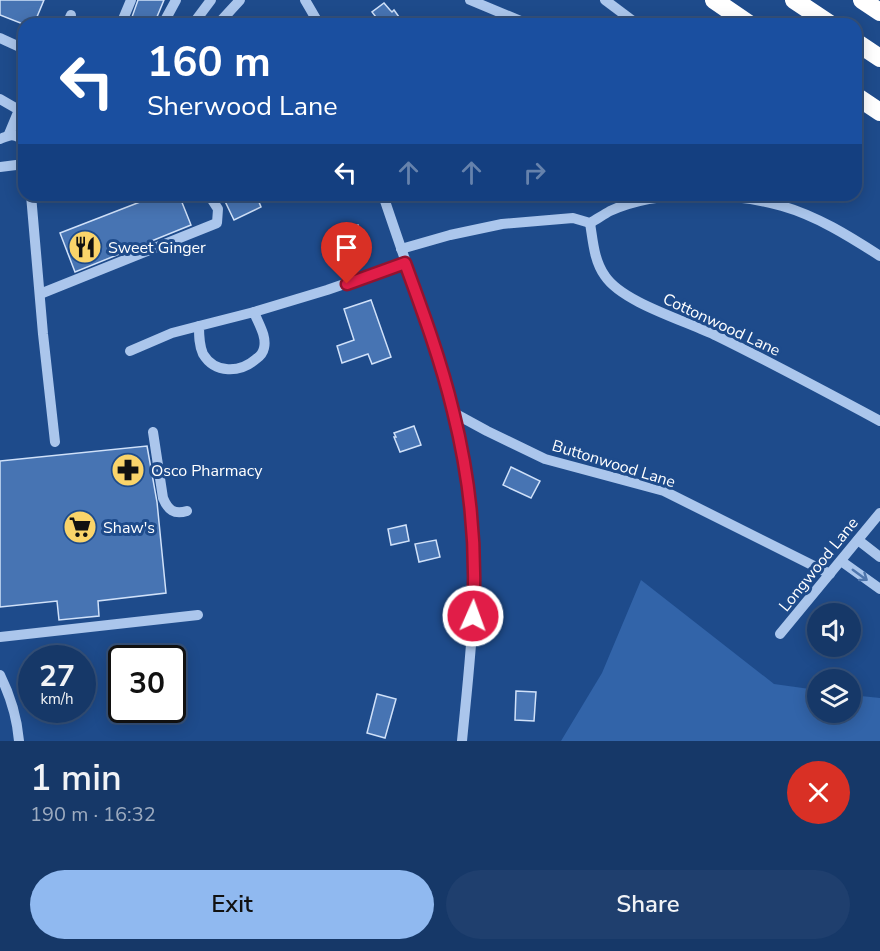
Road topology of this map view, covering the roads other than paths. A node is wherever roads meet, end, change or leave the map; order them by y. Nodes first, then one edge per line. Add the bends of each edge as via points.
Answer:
1 (131, 0) edge
2 (176, 0) edge
3 (212, 0) edge
4 (240, 0) edge
5 (470, 0) edge
6 (605, 0) edge
7 (714, 0) edge
8 (794, 0) edge
9 (862, 0) edge
10 (308, 1) edge
11 (880, 12) edge
12 (124, 18) edge
13 (166, 18) edge
14 (198, 18) edge
15 (224, 18) edge
16 (316, 18) edge
17 (514, 18) edge
18 (629, 18) edge
19 (740, 18) edge
20 (821, 18) edge
21 (0, 38) edge
22 (18, 46) edge
23 (862, 46) edge
24 (880, 58) edge
25 (0, 99) edge
26 (862, 100) edge
27 (18, 110) edge
28 (880, 112) edge
29 (18, 117) edge
30 (5, 137) edge
31 (18, 165) edge
32 (0, 167) edge
33 (32, 201) edge
34 (213, 201) edge
35 (385, 201) edge
36 (646, 201) edge
37 (761, 201) edge
38 (590, 223) junction
39 (401, 249) junction
40 (880, 256) edge
41 (405, 263) junction
42 (40, 294) junction
43 (254, 312) junction
44 (199, 326) junction
45 (130, 351) dead end
46 (454, 413) junction
47 (880, 421) edge
48 (153, 432) dead end
49 (55, 442) dead end
50 (187, 511) dead end
51 (880, 513) edge
52 (858, 540) junction
53 (880, 557) edge
54 (841, 561) junction
55 (830, 574) junction
56 (880, 590) edge
57 (198, 615) dead end
58 (780, 634) dead end
59 (0, 637) edge
60 (0, 675) edge
61 (19, 741) edge
62 (462, 741) edge

1 - 12 street
2 - 13 street
3 - 14 street
4 - 15 street
5 - 17 street
6 - 18 street
7 - 19 highway
8 - 20 highway
9 - 11 highway
10 - 16 street
21 - 22 street
23 - 24 highway
25 - 27 street
26 - 28 highway
29 - 30 street
31 - 32 street
33 - 42 street
34 - 42 street via 218,209 218,223
35 - 39 street
36 - 38 street via 608,212
37 - 40 street via 816,219
38 - 39 street via 573,218 502,224
38 - 47 street, Cottonwood Lane via 597,261 617,290 736,345
39 - 41 street
41 - 43 street
41 - 46 street
42 - 49 street
43 - 44 street
43 - 44 street via 263,332 264,348 253,362 237,370 220,368 204,355
44 - 45 street
46 - 55 street, Buttonwood Lane via 545,459 664,491
46 - 62 street via 469,493 474,563
48 - 50 street via 166,506 175,513
51 - 52 street, Longwood Lane
52 - 53 street
52 - 54 street, Longwood Lane
54 - 55 street, Longwood Lane
54 -> 56 street
55 - 58 street, Longwood Lane
57 - 59 street
60 - 61 street via 15,710

